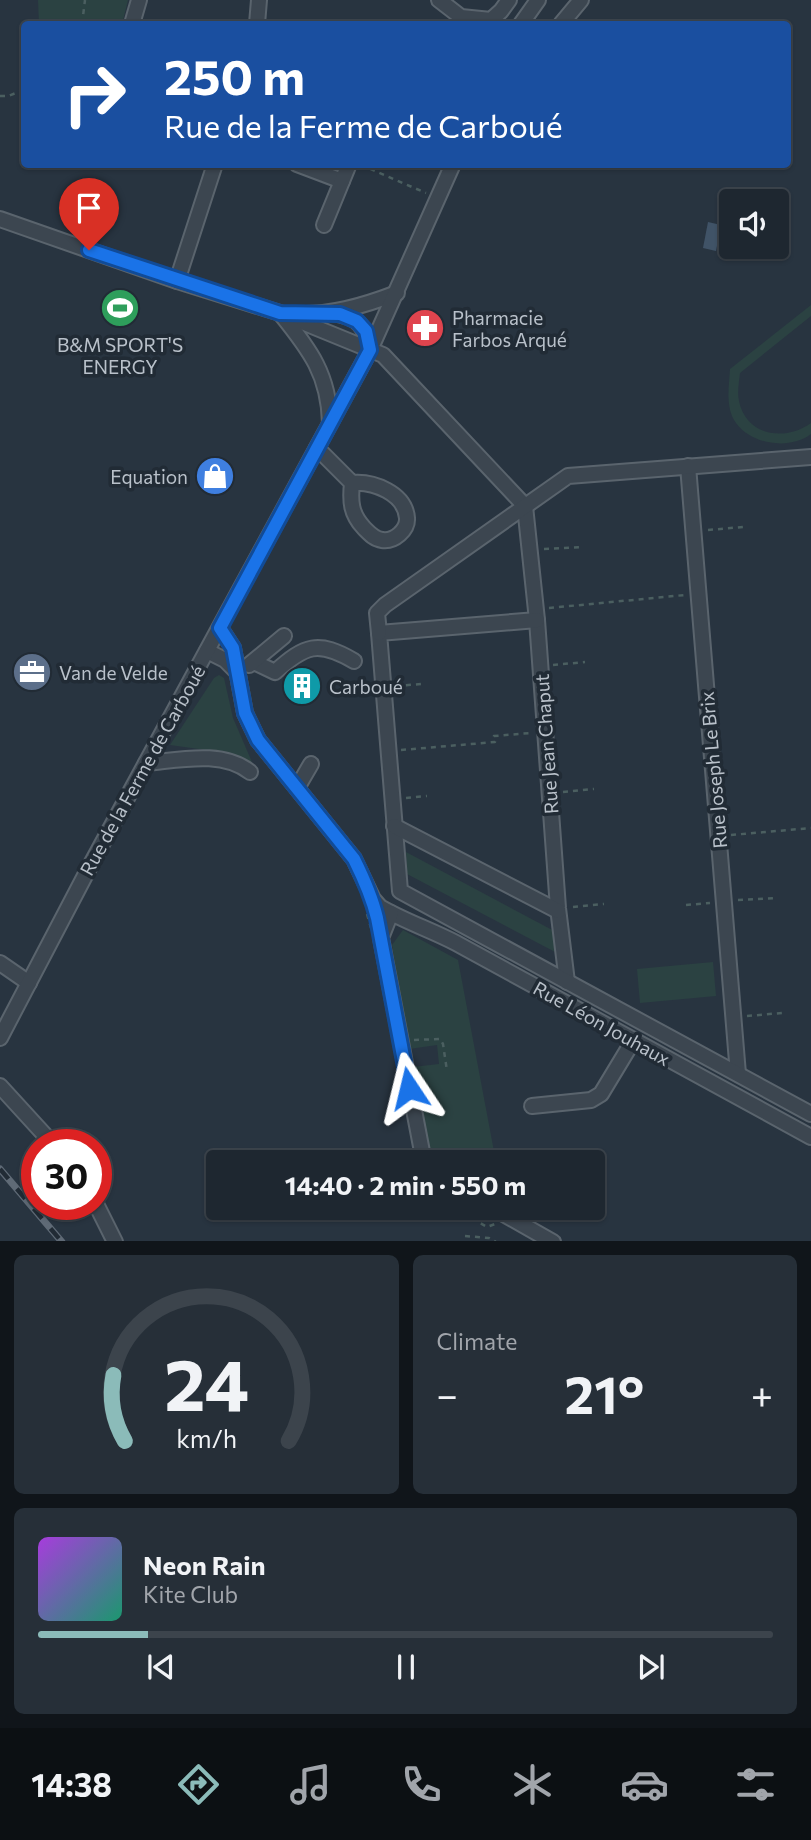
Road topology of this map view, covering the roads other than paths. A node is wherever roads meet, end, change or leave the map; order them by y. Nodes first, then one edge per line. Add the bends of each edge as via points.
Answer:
1 (139, 0) edge
2 (259, 0) edge
3 (439, 0) edge
4 (509, 0) edge
5 (538, 0) edge
6 (581, 0) edge
7 (133, 21) edge
8 (257, 21) edge
9 (523, 21) edge
10 (564, 21) edge
11 (214, 168) edge
12 (308, 168) edge
13 (347, 168) edge
14 (451, 168) edge
15 (342, 181) junction
16 (0, 219) edge
17 (324, 225) dead end
18 (177, 281) junction
19 (397, 293) junction
20 (280, 313) junction
21 (326, 313) junction
22 (370, 350) junction
23 (330, 425) junction
24 (317, 448) junction
25 (811, 457) edge
26 (688, 466) junction
27 (352, 483) junction
28 (526, 506) junction
29 (536, 615) junction
30 (220, 628) junction
31 (379, 633) junction
32 (284, 636) dead end
33 (207, 651) junction
34 (354, 661) dead end
35 (254, 662) junction
36 (237, 674) junction
37 (146, 762) junction
38 (310, 764) dead end
39 (250, 772) dead end
40 (297, 788) junction
41 (394, 826) junction
42 (369, 904) junction
43 (558, 910) junction
44 (391, 913) junction
45 (376, 933) junction
46 (0, 963) edge
47 (567, 982) junction
48 (29, 983) junction
49 (0, 1038) edge
50 (633, 1041) junction
51 (738, 1074) junction
52 (0, 1086) edge
53 (532, 1106) dead end
54 (811, 1114) edge
55 (39, 1129) edge
56 (811, 1137) edge
57 (420, 1150) edge
58 (104, 1220) edge
59 (515, 1220) edge
60 (115, 1241) edge
61 (553, 1241) edge

1 - 7 street
2 - 8 street
3 - 4 street via 461,17 491,20
5 - 9 street
6 - 10 street
11 - 18 street
12 - 15 street
13 - 15 street
14 - 19 street, Rue de la Ferme de Carboué
15 - 17 street
16 - 18 street
18 - 20 street
19 - 21 street
19 - 22 street, Rue de la Ferme de Carboué
20 - 21 street
20 - 22 street
20 - 23 street via 318,365 328,395
21 - 22 street via 357,321 366,331
22 - 23 street, Rue de la Ferme de Carboué
22 - 28 street via 388,358
23 - 24 street, Rue de la Ferme de Carboué
24 - 27 street
24 - 30 street, Rue de la Ferme de Carboué
25 - 26 street
26 - 28 street via 568,477
26 - 51 street, Rue Joseph Le Brix
27 - 27 street via 357,520 371,536 389,540 398,535 407,518 394,495 373,484
28 - 29 street, Rue Jean Chaput
28 - 31 street via 385,605 377,613
29 - 31 street
29 - 43 street, Rue Jean Chaput
30 - 33 street, Rue de la Ferme de Carboué
30 - 36 street via 233,648
31 - 41 street
32 - 35 street
33 - 36 street via 230,664
33 - 37 street, Rue de la Ferme de Carboué
34 - 35 street via 333,649 318,647 293,655 275,672
35 - 36 street
36 - 40 street via 245,713 258,740
37 - 39 street via 221,759
37 - 48 street, Rue de la Ferme de Carboué
38 - 40 street
40 - 42 street via 354,859
41 - 43 street
41 - 47 street via 400,891
42 - 44 street, Rue Léon Jouhaux
42 - 45 street
43 - 47 street, Rue Jean Chaput
44 - 45 street
44 - 50 street, Rue Léon Jouhaux via 428,928
45 - 57 street
46 - 48 street
47 - 51 street
48 - 49 street, Rue de la Ferme de Carboué
50 - 53 street via 601,1094 591,1100
50 - 56 street, Rue Léon Jouhaux
51 - 54 street
52 - 55 street
58 - 60 street
59 - 61 street

